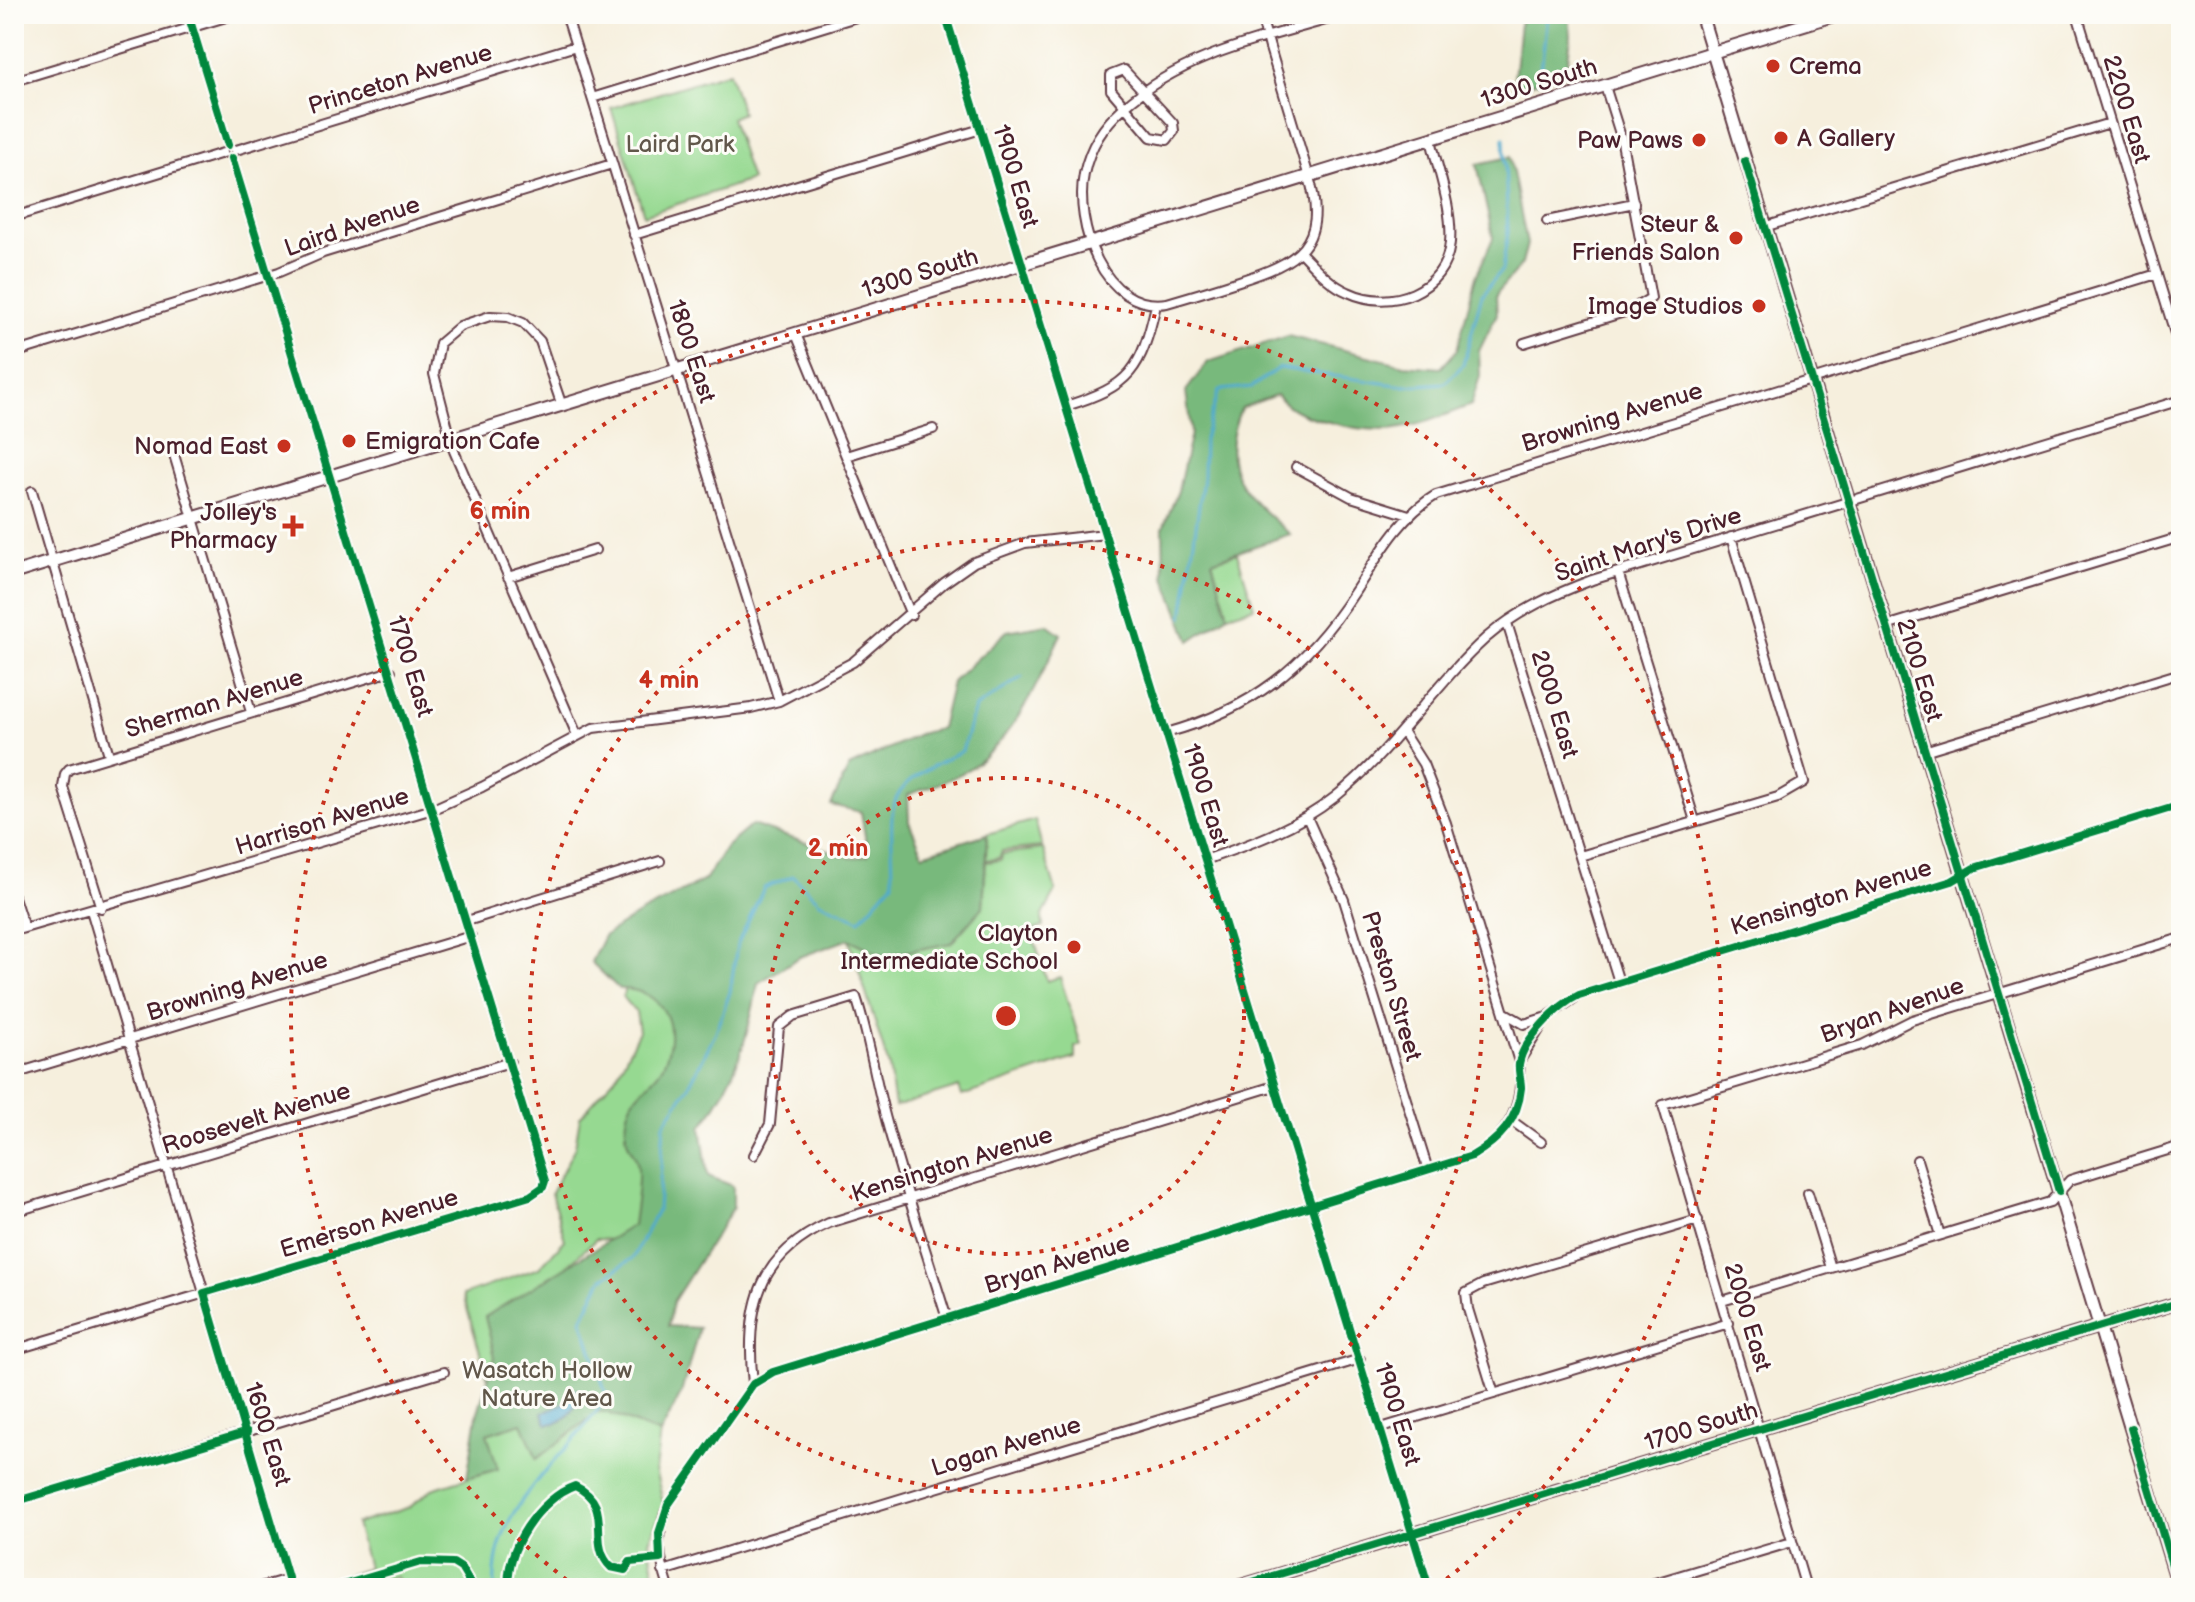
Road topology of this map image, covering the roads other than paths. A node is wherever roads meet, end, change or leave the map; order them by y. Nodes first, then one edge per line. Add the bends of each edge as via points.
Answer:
1 (188, 14) edge
2 (236, 14) edge
3 (566, 14) edge
4 (866, 14) edge
5 (945, 14) edge
6 (1260, 14) edge
7 (1347, 14) edge
8 (1701, 14) edge
9 (1838, 14) edge
10 (2077, 14) edge
11 (192, 27) junction
12 (1267, 38) junction
13 (576, 46) junction
14 (1712, 53) junction
15 (14, 81) edge
16 (1605, 86) junction
17 (1145, 90) junction
18 (592, 98) junction
19 (1125, 106) junction
20 (2110, 123) junction
21 (981, 129) junction
22 (1431, 139) junction
23 (230, 152) junction
24 (612, 164) junction
25 (1309, 177) junction
26 (1634, 203) junction
27 (14, 217) edge
28 (1547, 221) dead end
29 (1764, 227) junction
30 (634, 235) junction
31 (1092, 243) junction
32 (1301, 253) junction
33 (1022, 265) junction
34 (2157, 274) junction
35 (269, 276) junction
36 (1156, 305) junction
37 (796, 334) junction
38 (1524, 343) dead end
39 (14, 353) edge
40 (2181, 353) edge
41 (677, 370) junction
42 (1810, 378) junction
43 (2181, 400) edge
44 (562, 406) junction
45 (1066, 406) junction
46 (933, 429) dead end
47 (451, 439) junction
48 (172, 448) dead end
49 (846, 456) junction
50 (1296, 467) dead end
51 (331, 476) junction
52 (32, 491) dead end
53 (1848, 502) junction
54 (1409, 515) junction
55 (193, 518) junction
56 (1105, 534) junction
57 (1731, 537) junction
58 (2181, 537) edge
59 (595, 550) dead end
60 (53, 561) junction
61 (1618, 572) junction
62 (14, 573) edge
63 (508, 577) junction
64 (911, 615) junction
65 (1507, 623) junction
66 (1886, 626) junction
67 (391, 671) junction
68 (2181, 673) edge
69 (779, 701) junction
70 (251, 712) junction
71 (1402, 731) junction
72 (1166, 733) junction
73 (577, 735) junction
74 (1924, 751) junction
75 (109, 755) junction
76 (2181, 805) edge
77 (433, 809) junction
78 (1307, 817) junction
79 (1695, 821) junction
80 (1580, 856) junction
81 (1205, 860) junction
82 (660, 861) dead end
83 (1962, 875) junction
84 (14, 897) edge
85 (101, 908) junction
86 (91, 910) junction
87 (467, 921) junction
88 (19, 930) edge
89 (471, 936) junction
90 (2181, 938) edge
91 (1619, 982) junction
92 (1999, 994) junction
93 (1504, 1012) junction
94 (1547, 1017) junction
95 (129, 1039) junction
96 (510, 1062) junction
97 (1519, 1062) junction
98 (14, 1074) edge
99 (1274, 1086) junction
100 (1663, 1105) joint
101 (1512, 1121) junction
102 (1541, 1142) dead end
103 (2181, 1146) edge
104 (754, 1155) dead end
105 (1917, 1160) dead end
106 (167, 1166) junction
107 (1428, 1170) junction
108 (543, 1187) joint
109 (2059, 1191) junction
110 (1808, 1193) dead end
111 (910, 1198) junction
112 (1312, 1205) junction
113 (14, 1212) edge
114 (1698, 1220) junction
115 (1940, 1235) junction
116 (1831, 1268) junction
117 (204, 1293) junction
118 (1722, 1301) junction
119 (2181, 1302) edge
120 (947, 1319) junction
121 (1729, 1323) junction
122 (2099, 1327) junction
123 (14, 1350) edge
124 (1360, 1359) junction
125 (444, 1372) dead end
126 (753, 1384) junction
127 (1494, 1394) junction
128 (1381, 1428) junction
129 (1760, 1429) junction
130 (247, 1432) junction
131 (14, 1502) edge
132 (1413, 1534) junction
133 (1792, 1542) junction
134 (663, 1571) junction
135 (1277, 1575) junction
136 (290, 1583) edge
137 (2178, 1585) edge
138 (257, 1588) edge
139 (669, 1588) edge
140 (1233, 1588) edge
141 (1281, 1588) edge
142 (1429, 1588) edge
143 (1638, 1588) edge
144 (1806, 1588) edge
145 (2159, 1588) edge

1 - 11 street, 1700 East
2 - 11 street
3 - 13 street, 1800 East
4 - 18 street
5 - 21 street, 1900 East
6 - 12 street
7 - 12 street
8 - 14 street, 2100 East
9 - 14 street, 1300 South
10 - 20 street, 2200 East
11 - 15 street
11 - 23 street, 1700 East
12 - 17 street via 1192,62
12 - 25 street
13 - 18 street, 1800 East
13 - 23 street, Princeton Avenue
14 - 16 street, 1300 South
14 - 29 street, 2100 East
16 - 22 street, 1300 South
16 - 26 street
17 - 19 street
17 - 19 street via 1128,71 1114,72 1110,86
17 - 19 street via 1173,123 1170,138 1163,142 1151,137
18 - 24 street, 1800 East
19 - 31 street via 1097,138 1084,175 1083,206
20 - 29 street
20 - 34 street, 2200 East
21 - 30 street
21 - 33 street, 1900 East
22 - 25 street, 1300 South
22 - 32 street via 1451,234 1443,267 1428,285 1399,298 1357,296 1335,285
23 - 27 street, Princeton Avenue
23 - 35 street, 1700 East
24 - 30 street, 1800 East
24 - 35 street, Laird Avenue via 323,253
25 - 31 street, 1300 South
25 - 32 street via 1316,211
26 - 28 street
26 - 38 street via 1651,286 1649,301
29 - 42 street, 2100 East
30 - 41 street, 1800 East
31 - 33 street, 1300 South
31 - 36 street via 1114,285
32 - 36 street via 1273,271
33 - 37 street, 1300 South
33 - 45 street, 1900 East
34 - 40 street, 2200 East
34 - 42 street, Browning Avenue
35 - 39 street, Laird Avenue
35 - 51 street, 1700 East
36 - 45 street via 1144,353 1133,372 1106,393
37 - 41 street, 1300 South
37 - 49 street
41 - 44 street, 1300 South
41 - 69 street, 1800 East
42 - 53 street, 2100 East
42 - 54 street, Browning Avenue via 1452,487
43 - 53 street, Saint Mary's Drive
44 - 47 street, 1300 South
44 - 47 street via 534,331 508,317 481,319 451,331 434,357
45 - 56 street, 1900 East
46 - 49 street
47 - 51 street, 1300 South
47 - 63 street
48 - 55 street
49 - 64 street
50 - 54 street via 1351,497
51 - 55 street, 1300 South
51 - 67 street, 1700 East
52 - 60 street
53 - 57 street, Saint Mary's Drive
53 - 66 street, 2100 East
54 - 72 street, Browning Avenue via 1329,631 1294,668 1239,705
55 - 60 street, 1300 South
55 - 70 street
56 - 64 street, Harrison Avenue via 997,551 944,583
56 - 72 street, 1900 East
57 - 61 street, Saint Mary's Drive
57 - 79 street via 1804,782 1778,797
58 - 66 street
59 - 63 street
60 - 62 street, 1300 South
60 - 75 street
61 - 65 street, Saint Mary's Drive via 1548,598
61 - 79 street
63 - 73 street
64 - 69 street, Harrison Avenue via 853,662
65 - 71 street, Saint Mary's Drive via 1472,652
65 - 80 street, 2000 East
66 - 74 street, 2100 East
67 - 70 street, Sherman Avenue
67 - 77 street, 1700 East
68 - 74 street
69 - 73 street, Harrison Avenue via 736,711 607,724
70 - 75 street, Sherman Avenue
71 - 78 street, Saint Mary's Drive via 1355,780
71 - 93 street via 1435,793
72 - 81 street, 1900 East
73 - 77 street, Harrison Avenue
74 - 83 street, 2100 East
75 - 85 street, Sherman Avenue via 69,769 63,787
76 - 83 street, Kensington Avenue
77 - 85 street, Harrison Avenue
77 - 87 street, 1700 East
78 - 81 street, Saint Mary's Drive via 1259,842
78 - 107 street, Preston Street via 1344,900
79 - 80 street
80 - 91 street, 2000 East
81 - 99 street, 1900 East
82 - 87 street
83 - 91 street, Kensington Avenue
83 - 92 street, 2100 East
84 - 88 street
85 - 86 street, Harrison Avenue
86 - 88 street, Harrison Avenue
86 - 95 street, 1600 East
87 - 89 street, 1700 East
89 - 95 street, Browning Avenue
89 - 96 street, 1700 East
90 - 92 street, Bryan Avenue
91 - 94 street, Kensington Avenue via 1579,995
92 - 100 street, Bryan Avenue via 1912,1020 1862,1045
92 - 109 street, 2100 East
93 - 94 street via 1524,1024
93 - 97 street
94 - 97 street, Kensington Avenue
95 - 98 street, Browning Avenue
95 - 106 street, 1600 East
96 - 106 street, Roosevelt Avenue
96 - 108 street, 1700 East via 544,1174
97 - 101 street via 1521,1092
99 - 111 street, Kensington Avenue
99 - 112 street, 1900 East
100 - 114 street, 2000 East
101 - 102 street
101 - 107 street, Bryan Avenue via 1488,1147
103 - 109 street via 2070,1180
104 - 111 street via 770,1124 779,1027 793,1016 856,997
105 - 115 street
106 - 113 street, Roosevelt Avenue
106 - 117 street, 1600 East
107 - 112 street, Bryan Avenue
108 - 117 street, Emerson Avenue via 530,1196
109 - 115 street via 2050,1202
109 - 122 street, 2100 East
110 - 116 street
111 - 120 street
111 - 126 street, Kensington Avenue via 829,1223 784,1250 762,1281 752,1316
112 - 120 street, Bryan Avenue
112 - 124 street, 1900 East
114 - 118 street, 2000 East
114 - 127 street via 1466,1293
115 - 116 street
116 - 118 street
117 - 123 street, Emerson Avenue
117 - 130 street, 1600 East
118 - 121 street, 2000 East
119 - 122 street, 1700 South
120 - 126 street, Bryan Avenue via 773,1372
121 - 127 street
121 - 129 street, 2000 East
122 - 129 street, 1700 South
122 - 137 street, 2100 East
124 - 128 street, 1900 East
124 - 134 street, Logan Avenue
125 - 130 street
126 - 134 street, Bryan Avenue via 668,1505 659,1533
127 - 128 street
128 - 132 street, 1900 East
129 - 132 street, 1700 South
129 - 133 street, 2000 East
130 - 131 street
130 - 136 street, 1600 East
132 - 135 street, 1700 South
132 - 142 street, 1900 East
133 - 143 street
133 - 144 street, 2000 East
134 - 139 street
135 - 140 street, 1700 South
135 - 141 street
136 - 138 street
137 - 145 street

